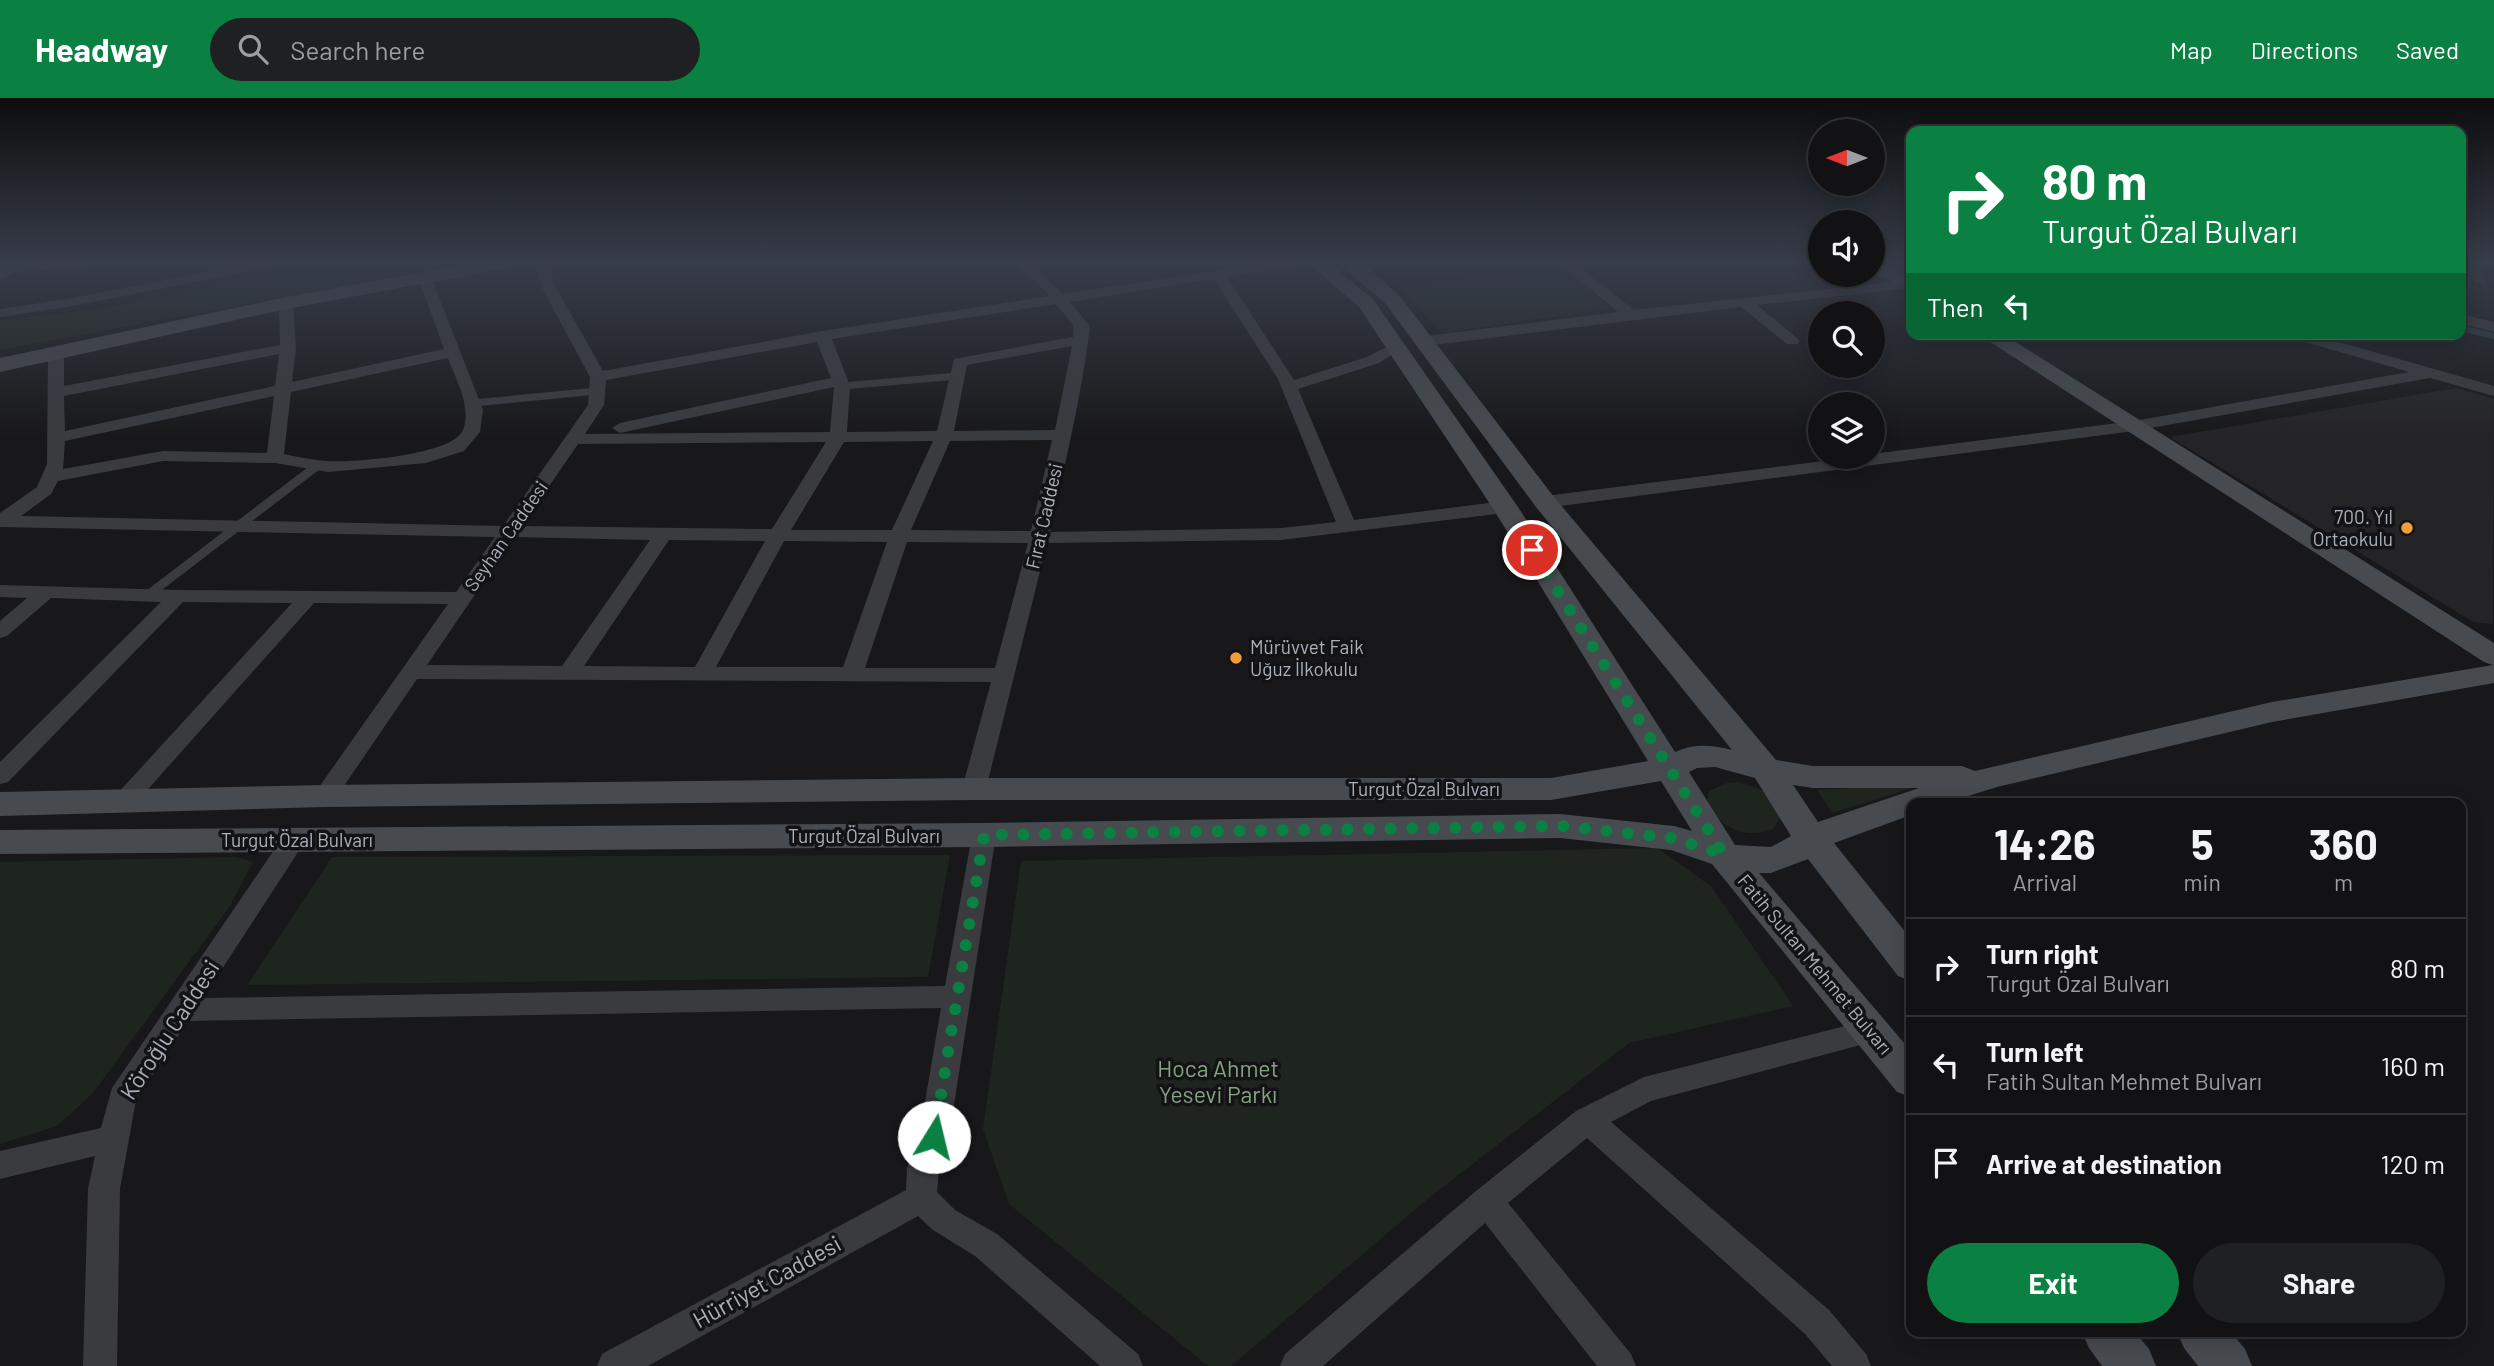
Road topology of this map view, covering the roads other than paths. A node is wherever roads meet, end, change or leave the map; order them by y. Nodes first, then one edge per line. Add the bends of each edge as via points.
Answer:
1 (202, 321) edge
2 (287, 321) edge
3 (442, 321) edge
4 (566, 321) edge
5 (921, 321) edge
6 (1078, 321) edge
7 (1247, 321) edge
8 (1378, 321) edge
9 (1410, 321) edge
10 (1582, 321) edge
11 (1768, 321) edge
12 (2472, 321) edge
13 (2494, 327) edge
14 (823, 336) junction
15 (1081, 340) junction
16 (1997, 340) edge
17 (2314, 340) edge
18 (1426, 341) junction
19 (1792, 341) dead end
20 (288, 348) junction
21 (1395, 348) junction
22 (454, 352) junction
23 (56, 353) junction
24 (5, 363) edge
25 (2430, 373) junction
26 (957, 376) junction
27 (841, 383) junction
28 (597, 384) junction
29 (1289, 387) junction
30 (283, 388) junction
31 (2494, 391) edge
32 (57, 392) junction
33 (473, 403) junction
34 (2134, 426) junction
35 (1063, 435) junction
36 (944, 436) junction
37 (838, 437) junction
38 (56, 438) junction
39 (573, 439) junction
40 (275, 458) junction
41 (318, 465) junction
42 (50, 477) junction
43 (1545, 502) junction
44 (1505, 507) junction
45 (1, 521) edge
46 (1347, 525) junction
47 (237, 527) junction
48 (509, 532) junction
49 (663, 534) junction
50 (778, 535) junction
51 (899, 536) junction
52 (1039, 538) junction
53 (0, 591) edge
54 (46, 592) junction
55 (148, 595) junction
56 (178, 596) junction
57 (308, 597) junction
58 (463, 598) junction
59 (0, 632) edge
60 (2494, 656) edge
61 (411, 672) junction
62 (569, 673) junction
63 (702, 673) junction
64 (852, 674) junction
65 (2494, 674) edge
66 (1004, 675) junction
67 (1670, 768) junction
68 (1766, 770) junction
69 (0, 776) edge
70 (1991, 777) junction
71 (974, 789) junction
72 (325, 796) junction
73 (1926, 798) edge
74 (125, 800) junction
75 (0, 804) edge
76 (1906, 804) edge
77 (984, 835) junction
78 (1811, 839) junction
79 (294, 840) junction
80 (0, 842) edge
81 (1724, 855) junction
82 (1906, 960) edge
83 (957, 997) junction
84 (181, 1010) junction
85 (1872, 1031) junction
86 (1906, 1074) edge
87 (1587, 1120) junction
88 (114, 1138) junction
89 (0, 1166) edge
90 (921, 1199) junction
91 (1487, 1201) junction
92 (2110, 1337) edge
93 (2205, 1337) edge
94 (100, 1366) edge
95 (614, 1366) edge
96 (1126, 1366) edge
97 (1297, 1366) edge
98 (1619, 1366) edge
99 (1854, 1366) edge
100 (2132, 1366) edge
101 (2228, 1366) edge

1 - 23 street
2 - 20 street
3 - 22 street
4 - 28 street
5 - 14 street
6 - 15 street
7 - 29 street
8 - 21 street, Fatih Sultan Mehmet Bulvarı
9 - 18 street
10 - 18 street
11 - 19 street
12 - 13 street
14 - 27 street
14 - 28 street
15 - 26 street via 960,362
15 - 35 street, Fırat Caddesi
16 - 34 street
17 - 25 street
18 - 43 street
20 - 30 street
20 - 32 street
21 - 29 street via 1373,360
21 - 44 street, Fatih Sultan Mehmet Bulvarı
22 - 30 street
22 - 33 street
23 - 24 street
23 - 32 street
25 - 31 street
25 - 34 street
26 - 27 lane
26 - 36 street
27 - 37 street
27 - 39 street
28 - 33 lane
28 - 39 street, Seyhan Caddesi via 596,405
29 - 46 street
30 - 38 street
30 - 40 street
32 - 38 street
33 - 41 street via 471,432 458,447 426,458
34 - 43 street
34 - 60 street
35 - 36 street
35 - 52 street, Fırat Caddesi
36 - 37 street
36 - 51 street
37 - 39 street
37 - 50 street
38 - 42 street via 56,464
39 - 48 street, Seyhan Caddesi
40 - 41 street
40 - 42 street via 163,456
41 - 47 lane
42 - 45 street via 45,490
43 - 68 street
44 - 46 street
44 - 67 street, Fatih Sultan Mehmet Bulvarı
45 - 47 street
46 - 52 street via 1282,534
47 - 48 street
47 - 55 lane
48 - 49 street
48 - 58 street, Seyhan Caddesi
49 - 50 street
49 - 62 street
50 - 51 street
50 - 63 street
51 - 52 street
51 - 64 street
52 - 66 street, Fırat Caddesi
53 - 54 street
54 - 55 street
54 - 59 street
55 - 56 street
56 - 57 street
56 - 69 street
57 - 58 street
57 - 74 street
58 - 61 street, Seyhan Caddesi
61 - 62 street
61 - 72 street, Seyhan Caddesi
62 - 63 street
63 - 64 street
64 - 66 street
65 - 70 street via 2272,712
66 - 71 street, Fırat Caddesi
67 - 68 street, Turgut Özal Bulvarı via 1691,757 1715,756
67 - 71 street, Turgut Özal Bulvarı via 1551,789
67 - 81 street, Fatih Sultan Mehmet Bulvarı
68 - 70 street, Turgut Özal Bulvarı via 1813,777
68 - 78 street
70 - 73 street, Turgut Özal Bulvarı
71 - 72 street, Turgut Özal Bulvarı
72 - 74 street, Turgut Özal Bulvarı
74 - 75 street, Turgut Özal Bulvarı
76 - 78 street, Turgut Özal Bulvarı
77 - 79 street, Turgut Özal Bulvarı
77 - 81 street, Turgut Özal Bulvarı via 1560,826 1674,838
77 - 83 street
78 - 81 street, Turgut Özal Bulvarı via 1790,854 1771,860
78 - 82 street
79 - 80 street, Turgut Özal Bulvarı
79 - 84 street, Köroğlu Caddesi
81 - 85 street, Fatih Sultan Mehmet Bulvarı
83 - 84 street
83 - 90 street
84 - 88 street, Köroğlu Caddesi via 122,1097
85 - 86 street, Fatih Sultan Mehmet Bulvarı
85 - 87 street via 1644,1090
87 - 91 street
87 - 99 street via 1817,1322
88 - 89 street
88 - 94 street, Köroğlu Caddesi via 104,1189
90 - 95 street, Hürriyet Caddesi
90 - 96 street via 944,1220 986,1245
91 - 97 street
91 - 98 street
92 - 100 street
93 - 101 street

